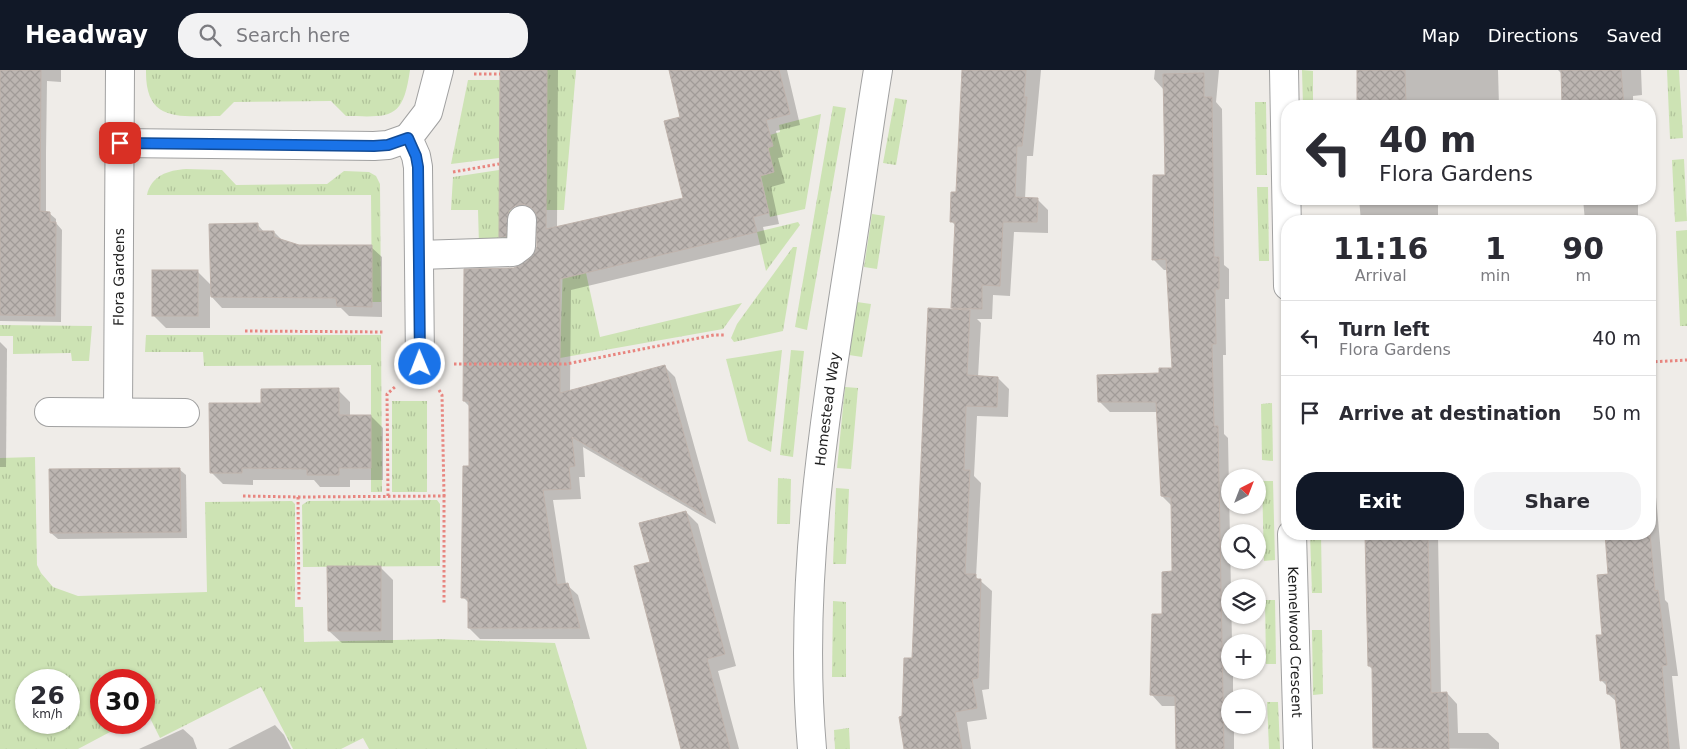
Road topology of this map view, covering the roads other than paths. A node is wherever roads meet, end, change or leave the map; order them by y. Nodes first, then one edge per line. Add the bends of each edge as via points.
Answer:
1 (120, 70) edge
2 (439, 70) edge
3 (878, 70) edge
4 (1284, 70) edge
5 (1285, 100) edge
6 (408, 138) junction
7 (120, 143) junction
8 (522, 220) dead end
9 (419, 255) junction
10 (420, 364) road end
11 (49, 412) dead end
12 (118, 412) junction
13 (185, 413) dead end
14 (1292, 540) edge
15 (812, 749) edge
16 (1298, 749) edge

1 - 7 street, Flora Gardens
2 - 6 street via 428,112
3 - 15 street, Homestead Way via 825,414 812,536 808,588
4 - 5 street
6 - 7 street via 374,146
6 - 9 street via 416,156
7 - 12 street, Flora Gardens
8 - 9 street via 521,246 513,252
9 - 10 street
11 - 12 street
12 - 13 street
14 - 16 street, Kennelwood Crescent

